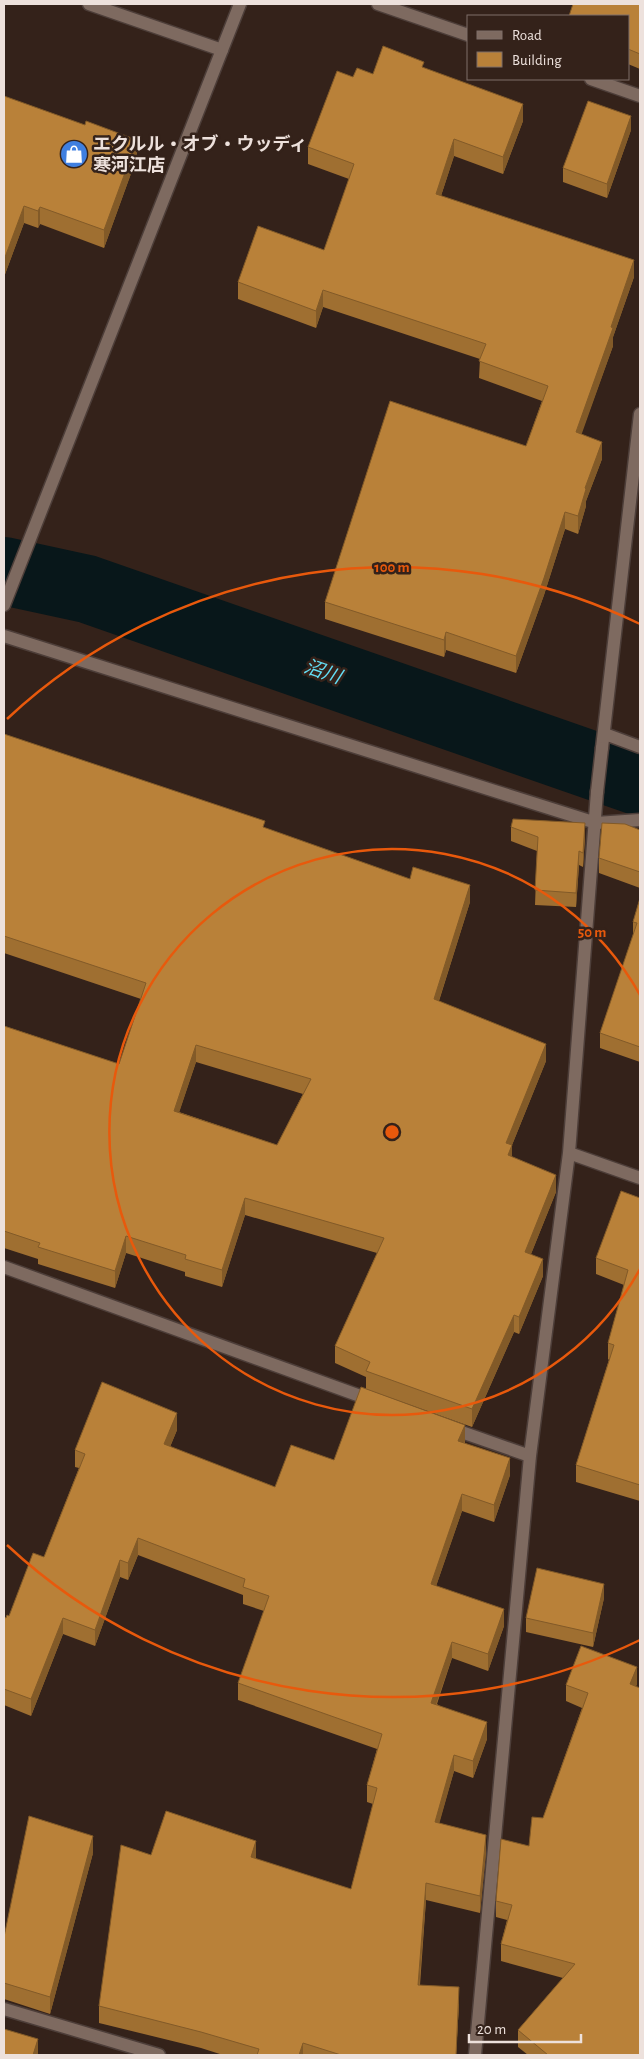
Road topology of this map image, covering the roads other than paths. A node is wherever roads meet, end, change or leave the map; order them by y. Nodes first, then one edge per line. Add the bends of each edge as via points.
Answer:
1 (89, 4) edge
2 (240, 4) edge
3 (378, 4) edge
4 (467, 35) edge
5 (222, 50) junction
6 (594, 80) edge
7 (640, 96) edge
8 (640, 414) edge
9 (4, 605) edge
10 (4, 636) edge
11 (605, 734) junction
12 (640, 747) edge
13 (640, 820) edge
14 (596, 823) junction
15 (569, 1154) junction
16 (640, 1178) edge
17 (4, 1267) edge
18 (389, 1406) edge
19 (436, 1423) edge
20 (530, 1456) junction
21 (4, 2009) edge
22 (159, 2055) edge
23 (475, 2055) edge

1 - 5 street
2 - 5 street
3 - 4 street
5 - 9 street
6 - 7 street
8 - 11 street
10 - 14 street
11 - 12 street
11 - 14 street
13 - 14 street
14 - 15 street
15 - 16 street
15 - 20 street
17 - 18 street
19 - 20 street
20 - 23 street
21 - 22 street

